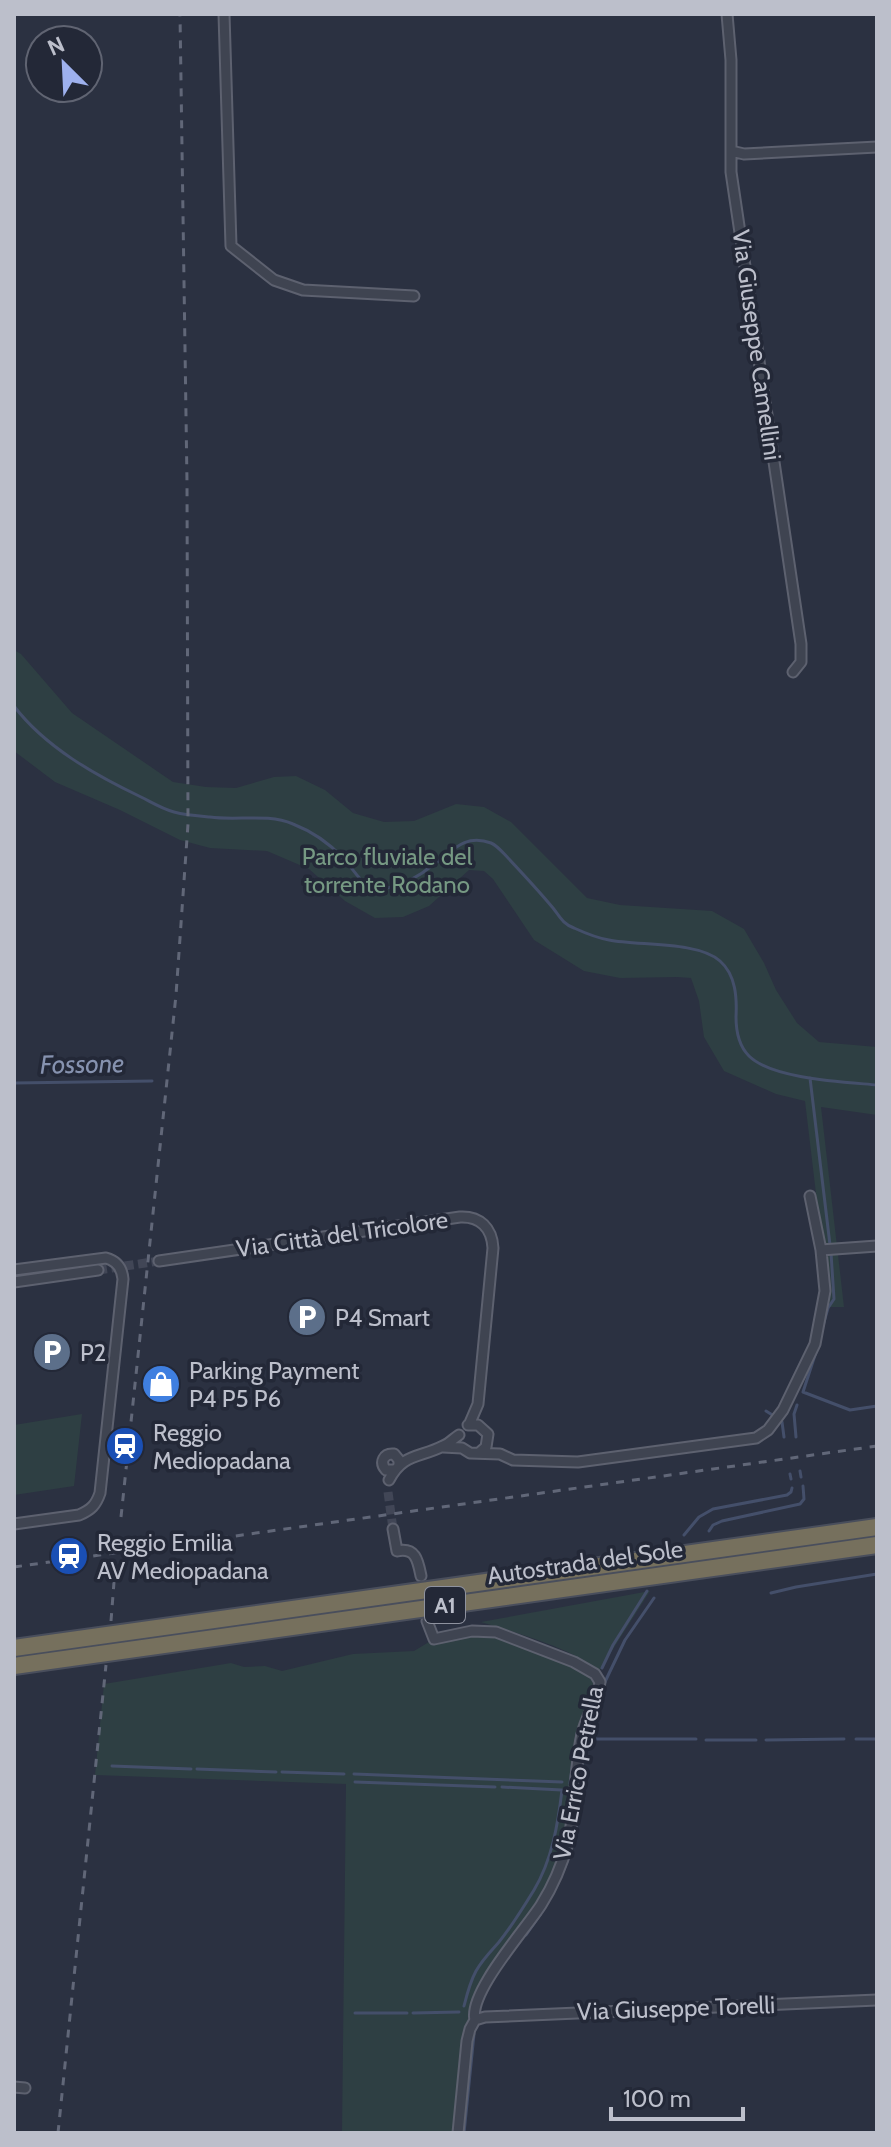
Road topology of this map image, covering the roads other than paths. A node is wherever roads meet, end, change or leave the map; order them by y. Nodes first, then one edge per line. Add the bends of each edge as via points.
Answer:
1 (224, 14) edge
2 (727, 14) edge
3 (877, 147) edge
4 (731, 151) junction
5 (414, 296) dead end
6 (793, 672) dead end
7 (810, 1196) dead end
8 (877, 1246) edge
9 (821, 1250) junction
10 (159, 1261) tunnel mouth
11 (14, 1270) edge
12 (98, 1270) tunnel mouth
13 (14, 1282) edge
14 (478, 1404) junction
15 (469, 1425) junction
16 (483, 1427) junction
17 (459, 1435) junction
18 (489, 1439) junction
19 (443, 1447) junction
20 (462, 1448) junction
21 (479, 1453) junction
22 (500, 1454) junction
23 (388, 1492) tunnel mouth
24 (14, 1524) edge
25 (877, 1527) edge
26 (393, 1529) tunnel mouth
27 (877, 1545) edge
28 (421, 1576) dead end
29 (427, 1621) dead end
30 (14, 1648) edge
31 (14, 1666) edge
32 (877, 2000) edge
33 (475, 2020) junction
34 (458, 2133) edge

1 - 5 street via 231,246 274,280 303,290
2 - 4 street, Via Giuseppe Camellini
3 - 4 street
4 - 6 street, Via Giuseppe Camellini via 801,644 801,662
7 - 9 street
8 - 9 street
9 - 22 street via 825,1291 815,1344 783,1410 762,1435 584,1462 513,1460
10 - 14 street, Via Città del Tricolore via 460,1217 478,1220 493,1240
11 - 24 street via 106,1258 116,1262 123,1279 97,1501 79,1515
12 - 13 street
14 - 15 street
14 - 16 street
15 - 16 street
15 - 17 street
16 - 18 street
17 - 19 street
17 - 20 street
18 - 21 street
18 - 22 street
19 - 20 street
19 - 23 street via 393,1468
20 - 21 street
21 - 22 street
25 - 30 highway, Autostrada del Sole / A1
26 - 28 street via 397,1551 414,1554
27 - 31 highway, Autostrada del Sole / A1
29 - 33 street, Via Errico Petrella via 434,1639 496,1632 574,1662 600,1682 582,1733 561,1866 487,1980
32 - 33 street, Via Giuseppe Torelli
33 - 34 street, Via Errico Petrella via 467,2041

